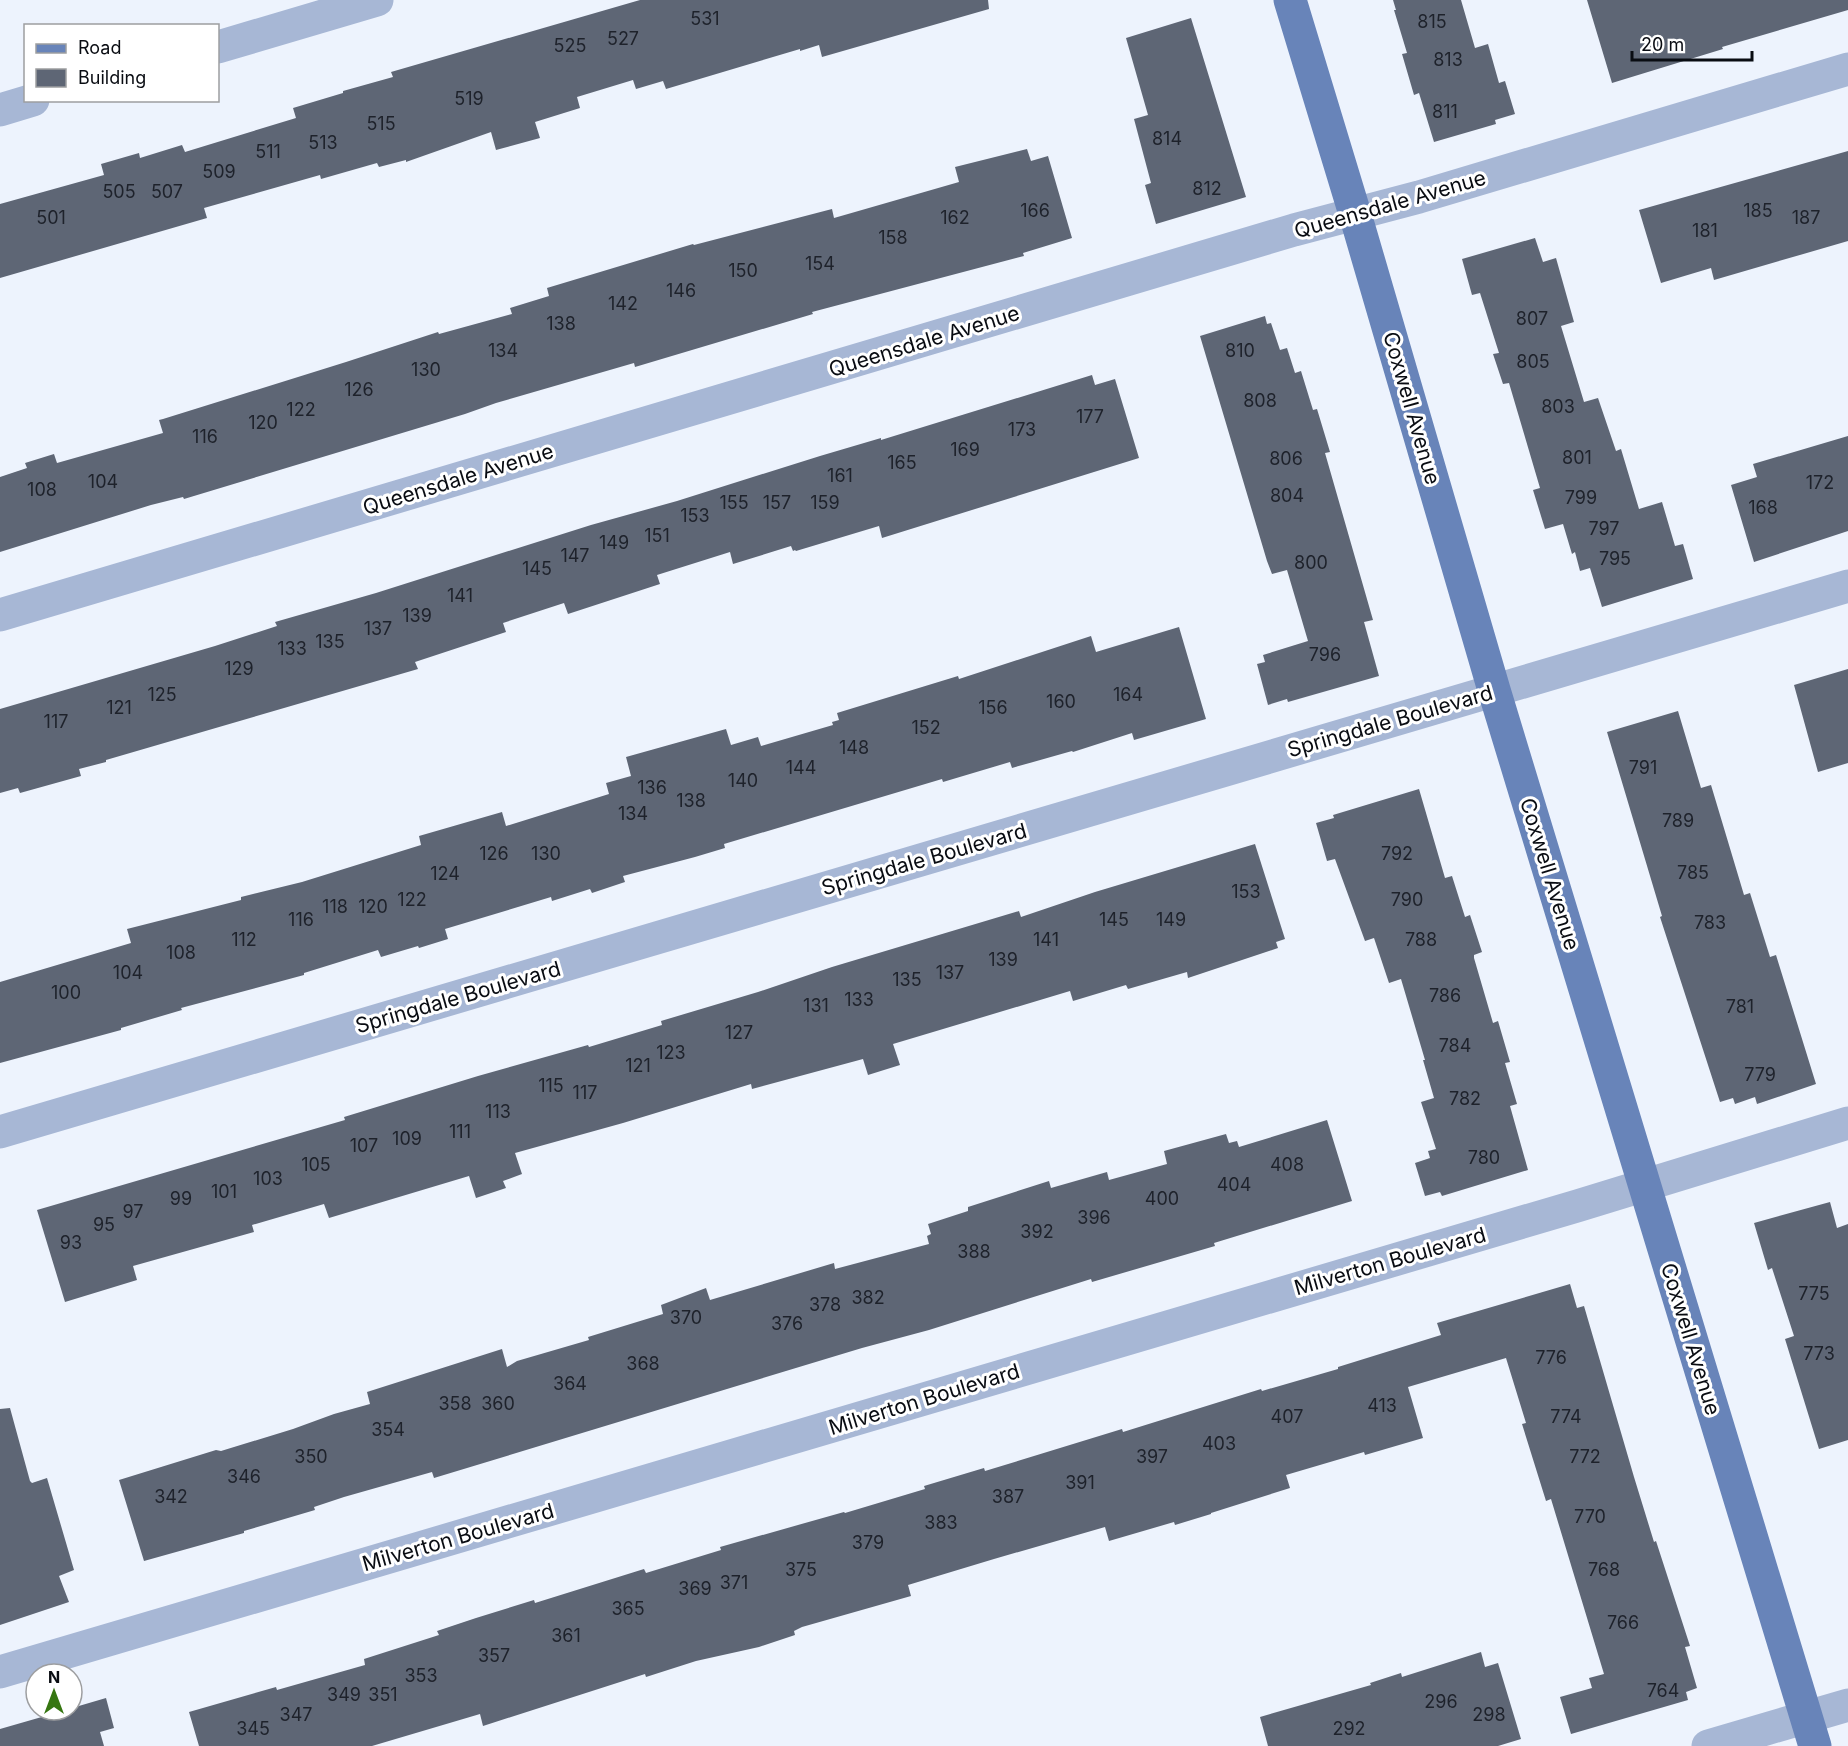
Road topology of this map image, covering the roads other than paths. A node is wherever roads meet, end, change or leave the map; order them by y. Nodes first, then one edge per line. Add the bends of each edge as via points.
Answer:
1 (377, 0) edge
2 (1290, 0) edge
3 (318, 8) edge
4 (219, 47) edge
5 (1848, 69) edge
6 (26, 102) edge
7 (0, 110) edge
8 (1356, 214) junction
9 (1848, 586) edge
10 (0, 615) edge
11 (1494, 690) junction
12 (1848, 1123) edge
13 (0, 1132) edge
14 (1644, 1185) junction
15 (0, 1672) edge
16 (1848, 1705) edge
17 (1810, 1731) edge
18 (1708, 1746) edge

1 - 3 street
2 - 8 main road, Coxwell Avenue
3 - 4 street
5 - 8 street, Queensdale Avenue
6 - 7 street
8 - 10 street, Queensdale Avenue
8 - 11 main road, Coxwell Avenue
9 - 11 street, Springdale Boulevard
11 - 13 street, Springdale Boulevard
11 - 14 main road, Coxwell Avenue
12 - 14 street, Milverton Boulevard
14 - 15 street, Milverton Boulevard
14 - 17 main road, Coxwell Avenue
16 - 17 street
17 - 18 street

